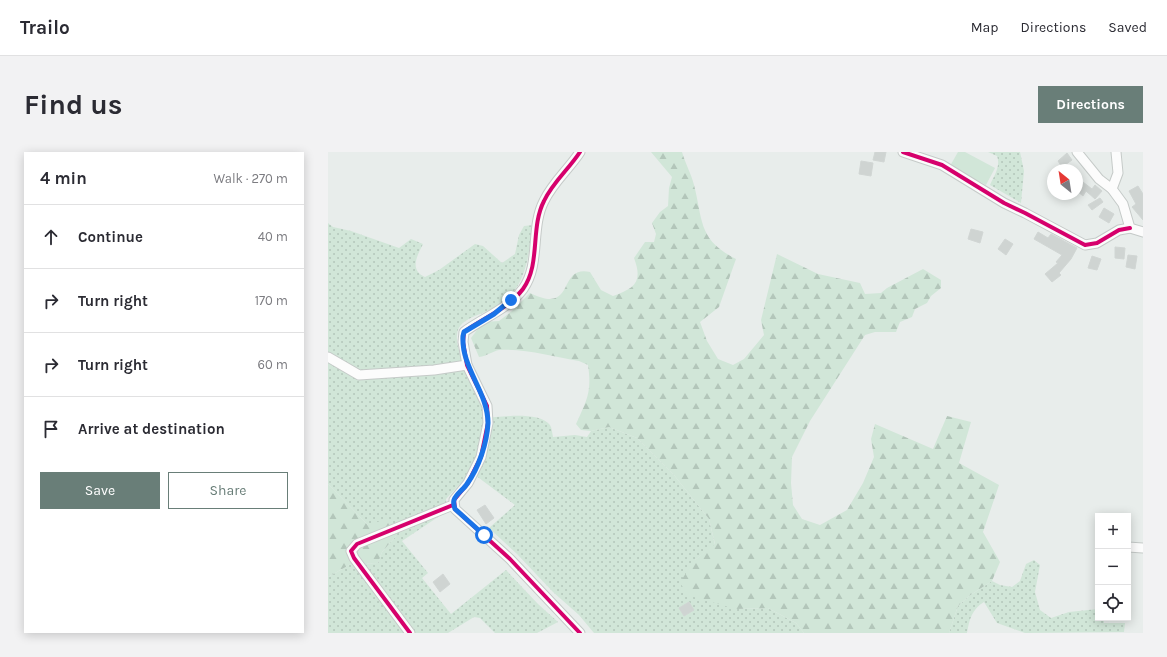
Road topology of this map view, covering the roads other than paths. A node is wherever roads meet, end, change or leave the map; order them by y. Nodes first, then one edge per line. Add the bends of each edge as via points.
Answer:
1 (580, 152) edge
2 (903, 152) edge
3 (1077, 152) edge
4 (1116, 152) edge
5 (1112, 189) junction
6 (1130, 228) junction
7 (1143, 232) edge
8 (328, 357) edge
9 (467, 365) junction
10 (454, 505) junction
11 (1131, 547) edge
12 (1143, 548) edge
13 (410, 633) edge
14 (580, 633) edge

1 - 9 street via 544,200 537,222 532,265 522,289 494,314 464,332
2 - 6 street via 942,165 1004,203 1085,244 1097,243 1120,230
3 - 5 street via 1099,179
4 - 5 street via 1118,173
5 - 6 street via 1123,204
6 - 7 street
8 - 9 street via 358,375
9 - 10 street via 487,406 488,424 481,457 468,483 454,500
10 - 13 street via 357,544 351,551
10 - 14 street via 455,509 510,559
11 - 12 street

